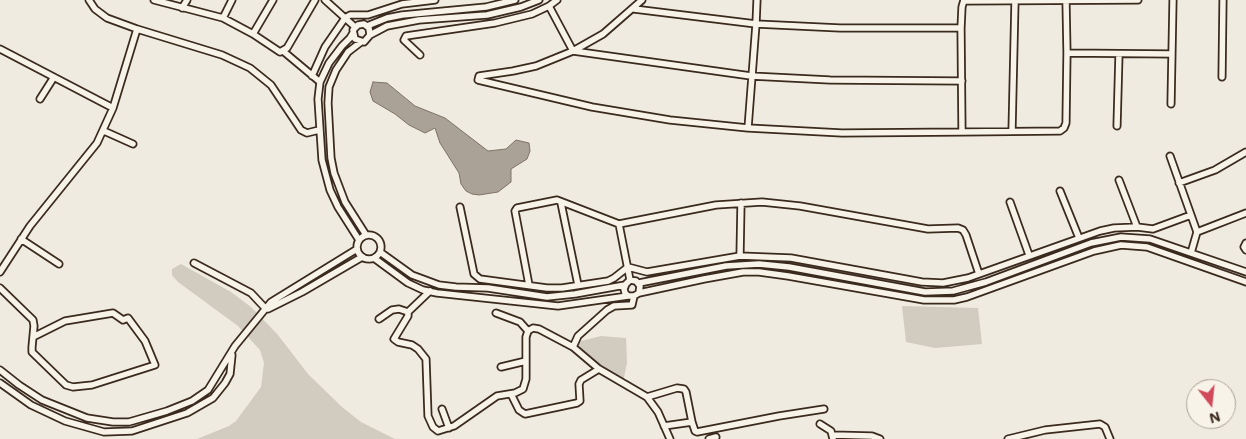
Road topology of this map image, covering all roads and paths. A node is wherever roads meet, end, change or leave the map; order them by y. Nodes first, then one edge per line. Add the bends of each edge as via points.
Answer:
1 (89, 0) edge
2 (154, 0) edge
3 (188, 0) edge
4 (232, 0) edge
5 (273, 0) edge
6 (315, 0) edge
7 (325, 0) edge
8 (436, 0) edge
9 (515, 0) edge
10 (539, 0) edge
11 (557, 0) edge
12 (642, 0) edge
13 (757, 0) edge
14 (964, 0) edge
15 (1138, 0) edge
16 (1173, 0) edge
17 (1223, 0) edge
18 (1015, 1) edge
19 (1066, 1) junction
20 (402, 2) edge
21 (549, 6) junction
22 (182, 8) junction
23 (634, 8) junction
24 (343, 17) junction
25 (223, 18) junction
26 (756, 24) junction
27 (367, 26) junction
28 (961, 28) junction
29 (137, 29) junction
30 (354, 30) junction
31 (253, 34) junction
32 (370, 35) junction
33 (360, 42) junction
34 (0, 48) edge
35 (573, 51) junction
36 (283, 52) junction
37 (1067, 53) junction
38 (1118, 54) junction
39 (1172, 54) junction
40 (420, 55) dead end
41 (312, 76) junction
42 (751, 76) junction
43 (54, 77) junction
44 (1222, 77) dead end
45 (962, 81) junction
46 (320, 82) junction
47 (40, 99) dead end
48 (1171, 104) dead end
49 (113, 108) junction
50 (1117, 126) dead end
51 (748, 128) junction
52 (319, 130) junction
53 (104, 131) junction
54 (1012, 131) junction
55 (962, 132) junction
56 (133, 144) dead end
57 (1246, 152) edge
58 (1170, 156) dead end
59 (1119, 180) dead end
60 (1179, 183) junction
61 (1060, 191) dead end
62 (1010, 202) dead end
63 (561, 203) junction
64 (741, 203) junction
65 (460, 207) dead end
66 (1246, 213) edge
67 (1191, 215) junction
68 (619, 224) junction
69 (1137, 227) junction
70 (1197, 232) junction
71 (366, 235) junction
72 (1079, 238) junction
73 (21, 239) junction
74 (359, 240) junction
75 (1246, 243) edge
76 (357, 249) junction
77 (1246, 250) edge
78 (380, 252) junction
79 (1191, 253) junction
80 (1029, 255) junction
81 (740, 256) junction
82 (0, 257) edge
83 (362, 257) junction
84 (374, 258) junction
85 (7, 261) junction
86 (194, 263) dead end
87 (60, 264) dead end
88 (628, 267) junction
89 (0, 272) edge
90 (1246, 272) edge
91 (979, 274) junction
92 (630, 280) junction
93 (1246, 282) edge
94 (639, 283) junction
95 (529, 285) junction
96 (578, 285) junction
97 (625, 285) junction
98 (0, 288) edge
99 (430, 291) junction
100 (634, 295) junction
101 (266, 310) junction
102 (408, 312) junction
103 (496, 313) dead end
104 (379, 319) dead end
105 (528, 331) junction
106 (33, 336) junction
107 (573, 347) junction
108 (232, 353) junction
109 (526, 361) junction
110 (501, 367) dead end
111 (599, 369) junction
112 (0, 370) edge
113 (0, 383) edge
114 (511, 394) junction
115 (646, 397) junction
116 (442, 409) dead end
117 (824, 409) dead end
118 (692, 422) junction
119 (820, 424) dead end
120 (664, 426) junction
121 (449, 428) junction
122 (716, 437) dead end
123 (833, 437) edge
124 (670, 439) edge
125 (709, 439) edge
126 (880, 439) edge
127 (1008, 439) edge
128 (1110, 439) edge

1 - 29 street via 99,13
2 - 22 street
3 - 22 street
4 - 25 street
5 - 31 street
6 - 36 street
7 - 24 street
8 - 20 street
9 - 27 street via 486,7 402,15
10 - 32 street via 487,15 419,20 388,26
11 - 21 street
12 - 23 street
13 - 26 street
14 - 18 street
14 - 28 street
15 - 19 street
16 - 39 street
17 - 44 street
18 - 19 street
18 - 54 street
19 - 37 street
20 - 24 street via 368,15
21 - 35 street
21 - 40 street via 532,14 495,23 406,36 404,40
22 - 25 street
23 - 26 street
23 - 35 street via 603,34
24 - 30 street
24 - 41 street
25 - 31 street
26 - 28 street
26 - 42 street
27 - 30 street via 361,24
27 - 32 street
28 - 45 street
29 - 49 street
29 - 52 street via 222,55 250,68 271,85 304,133
30 - 33 street via 355,39
30 - 46 street via 329,63
31 - 36 street
32 - 33 street
33 - 71 street via 348,52 336,70 329,87 328,103 334,173 345,202
34 - 43 street
35 - 42 street
35 - 51 street via 536,66 479,76 478,80 600,109
36 - 41 street
37 - 38 street
37 - 54 street via 1064,128
38 - 39 street
38 - 50 street
39 - 48 street
41 - 46 street
42 - 45 street
42 - 51 street
43 - 47 street
43 - 49 street
45 - 55 street
46 - 52 street
49 - 53 street
51 - 55 street via 820,132
52 - 74 street via 330,190
53 - 56 street
53 - 73 street
54 - 55 street
57 - 60 street via 1215,170
58 - 60 street
59 - 69 street
60 - 67 street
61 - 72 street
62 - 80 street
63 - 68 street
63 - 95 street via 552,200 515,211
63 - 96 street
64 - 68 street
64 - 81 street
64 - 91 street via 782,203 928,229 958,228 966,235
65 - 95 street via 475,276
66 - 70 street
67 - 69 street via 1153,229
67 - 70 street
68 - 88 street
69 - 72 street via 1107,230
70 - 79 street
71 - 74 street
71 - 78 street via 377,238
72 - 80 street
73 - 85 street
73 - 87 street
74 - 76 street
75 - 77 street
76 - 83 street
76 - 101 street via 271,302
78 - 84 street
78 - 97 street via 412,275 439,285 547,297
79 - 90 street
79 - 94 street via 1142,238 1121,236 966,288 939,292 759,264 726,266
80 - 91 street
81 - 88 street via 647,272
81 - 91 street via 791,258 928,282 951,282
82 - 85 street
83 - 84 street
83 - 101 street
84 - 99 street via 408,283
85 - 89 street
86 - 101 street via 251,294
88 - 92 street
88 - 96 street via 608,281
92 - 94 street
92 - 97 street
93 - 100 street via 1148,247 1121,245 1094,251 954,300 924,300 759,272 728,274
94 - 100 street via 641,290
95 - 96 street via 554,289
97 - 100 street via 625,293
98 - 106 street via 33,320
99 - 100 street via 547,306
99 - 102 street
100 - 107 street via 632,305 614,306 607,310 578,336
101 - 108 street
102 - 104 street via 392,310
102 - 121 street via 394,339 412,345 423,355 427,365 431,425 438,431
103 - 105 street via 520,322
105 - 107 street via 539,329
105 - 109 street
106 - 106 street via 32,352 68,386 92,385 155,365 145,341 128,318 123,320 113,313 65,321
107 - 111 street
108 - 112 street via 214,382 200,396 175,408 130,422 102,421 68,412 42,400
108 - 113 street via 230,374 212,398 186,414 132,431 104,432 65,421 31,405
109 - 110 street
109 - 114 street via 524,387
111 - 114 street via 580,380 580,401 576,403 525,414 519,410
111 - 115 street
114 - 121 street via 496,396
115 - 118 street via 684,389
115 - 120 street
116 - 121 street
117 - 118 street via 697,432
118 - 120 street
119 - 123 street via 828,428
120 - 124 street
122 - 125 street
123 - 126 street via 872,436
127 - 128 street via 1045,430 1100,424

